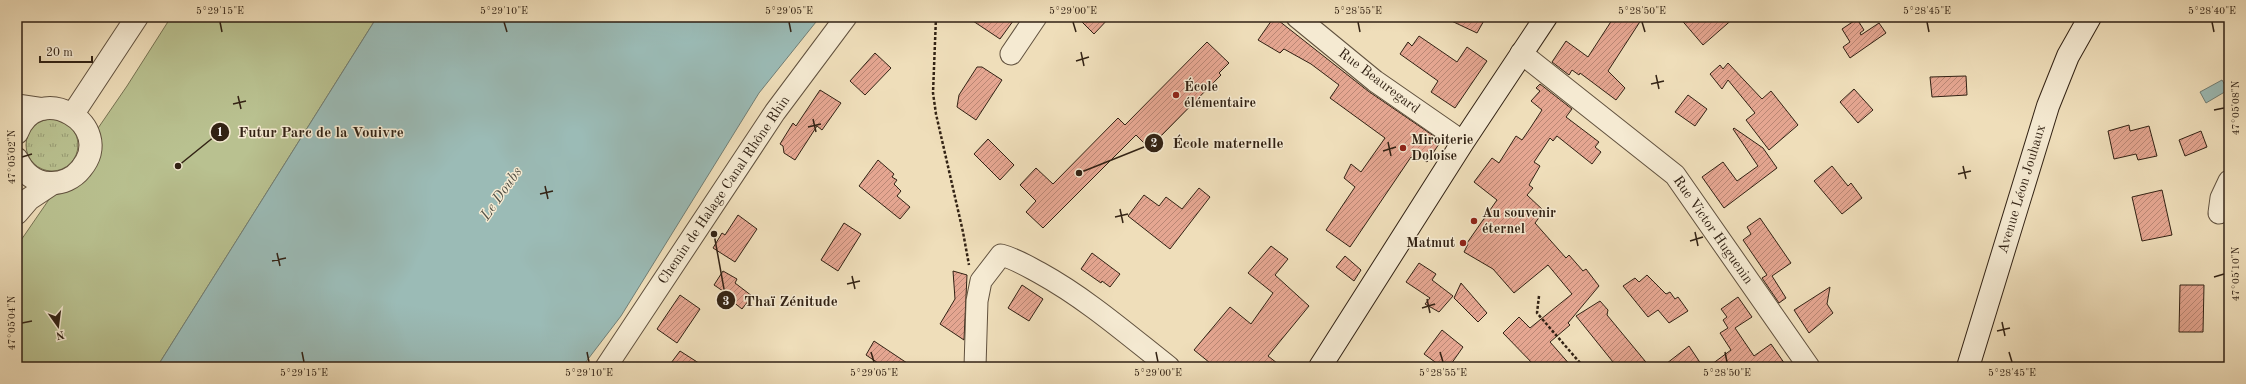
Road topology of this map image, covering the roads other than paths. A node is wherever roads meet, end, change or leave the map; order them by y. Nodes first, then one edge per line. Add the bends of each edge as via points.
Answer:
1 (138, 17) edge
2 (846, 17) edge
3 (1036, 17) edge
4 (1297, 17) edge
5 (1546, 17) edge
6 (2090, 17) edge
7 (1522, 53) junction
8 (1011, 54) dead end
9 (17, 105) edge
10 (44, 109) junction
11 (73, 114) junction
12 (17, 133) edge
13 (1463, 142) junction
14 (17, 160) edge
15 (2229, 181) edge
16 (53, 183) junction
17 (17, 213) edge
18 (2219, 213) dead end
19 (606, 367) edge
20 (975, 367) edge
21 (1169, 367) edge
22 (1320, 367) edge
23 (1809, 367) edge
24 (1968, 367) edge

1 - 11 main road
2 - 19 street, Chemin de Halage Canal Rhône Rhin via 775,112
3 - 8 street
4 - 13 street, Rue Beauregard via 1375,80
5 - 7 main road
6 - 24 main road, Avenue Léon Jouhaux via 2068,56 2048,106
7 - 13 main road
7 - 23 street, Rue Victor Huguenin via 1675,175
9 - 10 street
10 - 11 main road via 59,108
10 - 12 main road via 27,118
11 - 16 main road via 87,131 89,152 84,166 74,176
13 - 22 main road
14 - 16 main road via 31,177
15 - 18 street via 2221,198
16 - 17 main road via 29,199
20 - 21 street via 977,301 981,281 1002,255 1053,280 1089,304

